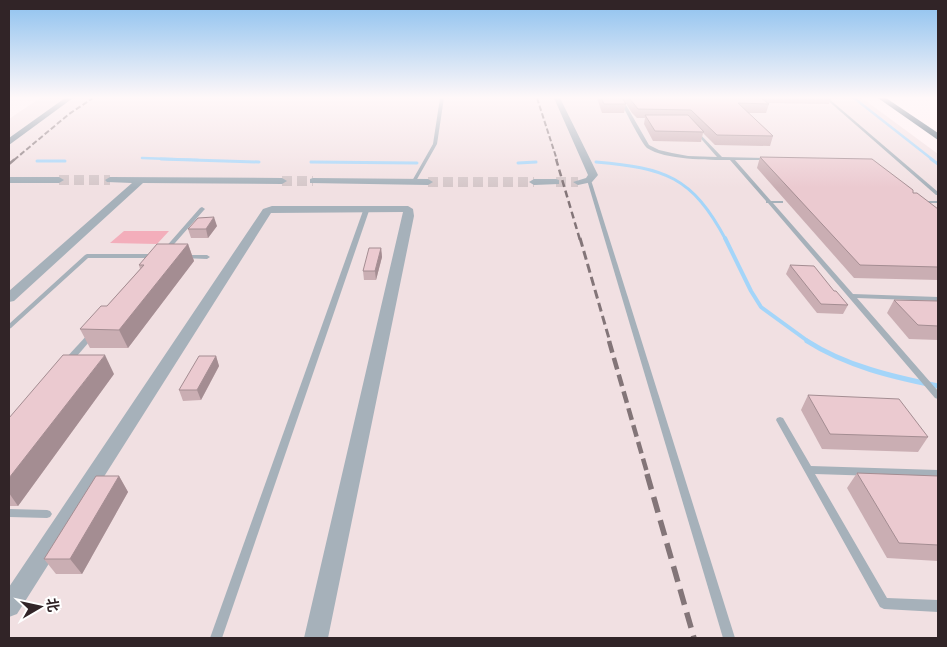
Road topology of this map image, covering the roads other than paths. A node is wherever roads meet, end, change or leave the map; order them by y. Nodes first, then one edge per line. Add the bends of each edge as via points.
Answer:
1 (28, 128) edge
2 (437, 128) edge
3 (571, 128) edge
4 (638, 128) edge
5 (861, 128) edge
6 (925, 128) edge
7 (694, 129) edge
8 (938, 137) edge
9 (9, 142) edge
10 (720, 158) junction
11 (731, 158) junction
12 (775, 159) edge
13 (9, 180) edge
14 (58, 180) tunnel mouth
15 (110, 180) tunnel mouth
16 (589, 180) junction
17 (140, 181) junction
18 (282, 181) tunnel mouth
19 (313, 181) tunnel mouth
20 (414, 182) junction
21 (428, 182) tunnel mouth
22 (534, 182) tunnel mouth
23 (556, 182) tunnel mouth
24 (578, 182) tunnel mouth
25 (938, 194) edge
26 (768, 202) junction
27 (781, 202) dead end
28 (918, 202) edge
29 (938, 202) edge
30 (367, 208) junction
31 (202, 209) dead end
32 (160, 256) junction
33 (170, 256) edge
34 (179, 257) edge
35 (206, 257) dead end
36 (154, 264) edge
37 (851, 296) junction
38 (9, 298) edge
39 (938, 299) edge
40 (9, 327) edge
41 (94, 332) edge
42 (62, 369) edge
43 (938, 396) edge
44 (780, 420) dead end
45 (809, 470) junction
46 (938, 474) edge
47 (9, 513) edge
48 (48, 514) dead end
49 (9, 606) edge
50 (938, 606) edge
51 (216, 638) edge
52 (316, 638) edge
53 (729, 638) edge

1 - 9 street
2 - 20 lane via 435,144
3 - 16 street via 593,175
4 - 10 lane via 654,150
5 - 25 lane
6 - 8 highway
7 - 10 lane
10 - 11 lane
11 - 12 lane
11 - 26 lane
13 - 14 street
15 - 17 street
16 - 24 street
16 - 53 lane
17 - 18 street
17 - 38 street
19 - 20 street
20 - 21 street
22 - 23 street
26 - 27 lane
26 - 37 lane
28 - 29 lane
30 - 49 street via 267,211
30 - 51 lane
30 - 52 street via 408,209 409,216
31 - 32 lane
32 - 33 lane
32 - 36 lane
32 - 40 lane via 87,256
34 - 35 lane
37 - 39 lane
37 - 43 lane
41 - 42 lane
44 - 45 lane
45 - 46 lane
45 - 50 lane via 884,603
47 - 48 lane

